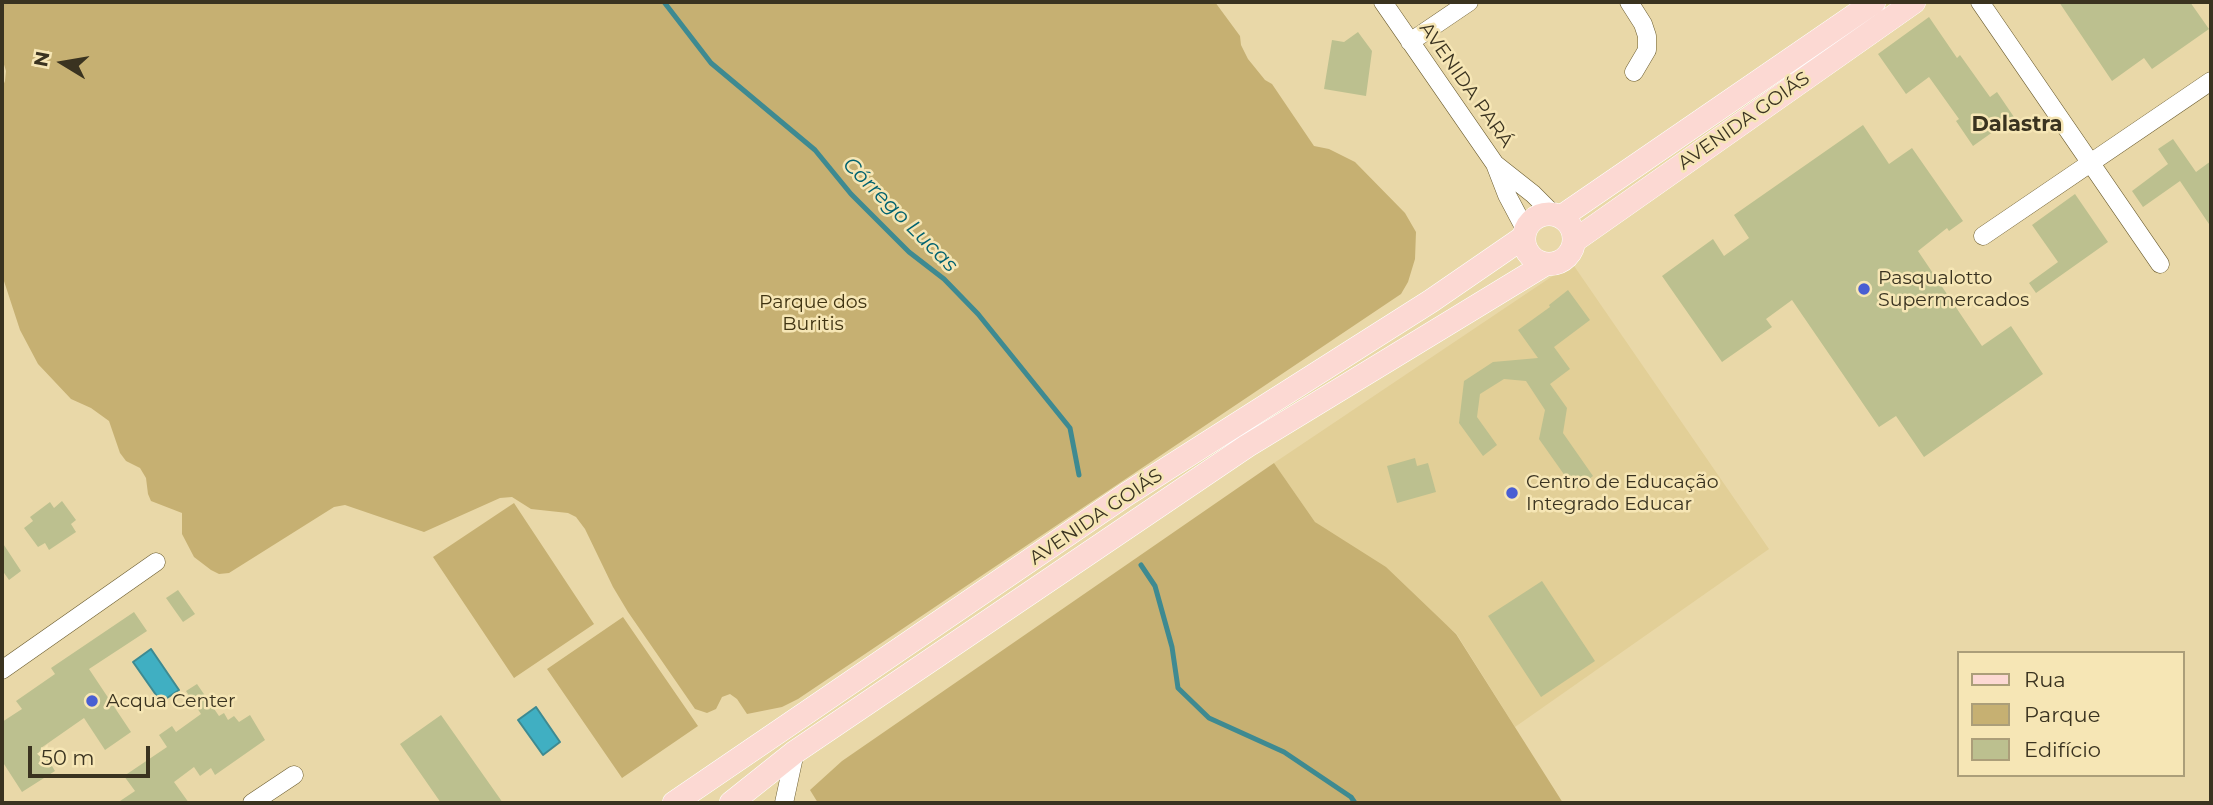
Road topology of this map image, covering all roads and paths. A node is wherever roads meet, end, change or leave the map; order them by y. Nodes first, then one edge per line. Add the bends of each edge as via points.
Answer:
1 (1382, 2) edge
2 (1469, 2) edge
3 (1629, 2) edge
4 (1874, 2) edge
5 (1914, 2) edge
6 (1980, 2) edge
7 (1410, 42) junction
8 (1634, 72) dead end
9 (2211, 81) edge
10 (2090, 163) junction
11 (1495, 164) junction
12 (1557, 215) junction
13 (1524, 233) junction
14 (1983, 236) dead end
15 (1574, 240) junction
16 (1544, 264) junction
17 (2160, 264) dead end
18 (156, 562) dead end
19 (2, 670) edge
20 (795, 752) junction
21 (294, 775) dead end
22 (251, 803) edge
23 (674, 803) edge
24 (731, 803) edge
25 (784, 803) edge

1 - 7 street, AVENIDA PARÁ
2 - 7 street
3 - 8 street via 1647,36 1647,50
4 - 12 main road, AVENIDA GOIÁS
5 - 15 main road, AVENIDA GOIÁS
6 - 10 street
7 - 11 street, AVENIDA PARÁ
9 - 10 street
10 - 14 street
10 - 17 street
11 - 12 street, AVENIDA PARÁ
11 - 13 street, AVENIDA PARÁ
12 - 13 main road via 1538,217
12 - 15 main road via 1571,227
13 - 16 main road via 1527,252
13 - 23 main road, AVENIDA GOIÁS via 1431,301 1126,494
15 - 16 main road via 1561,262
16 - 20 main road, AVENIDA GOIÁS via 1247,446
18 - 19 street
20 - 24 main road, AVENIDA GOIÁS
20 - 25 street
21 - 22 street

